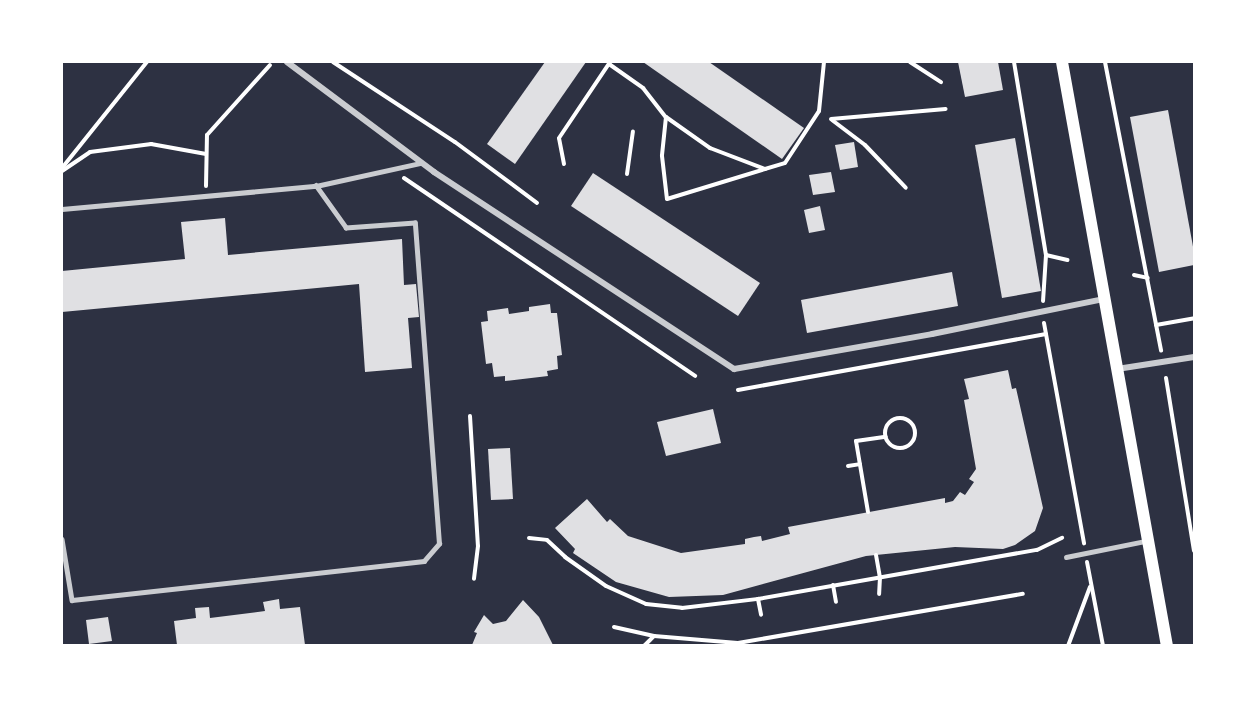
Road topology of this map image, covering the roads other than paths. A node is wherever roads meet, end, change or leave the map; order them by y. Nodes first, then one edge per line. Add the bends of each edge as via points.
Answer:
1 (287, 62) edge
2 (1062, 62) edge
3 (421, 162) junction
4 (316, 186) junction
5 (62, 209) edge
6 (1104, 298) junction
7 (1194, 357) edge
8 (1117, 369) junction
9 (62, 539) edge
10 (1148, 541) junction
11 (1066, 557) dead end
12 (1167, 645) edge

1 - 3 street
2 - 6 main road
3 - 4 lane
3 - 6 street via 734,369
4 - 5 lane
4 - 9 lane via 346,228 415,223 439,544 424,561 72,600
6 - 8 main road
7 - 8 street
8 - 10 main road
10 - 11 lane
10 - 12 main road

